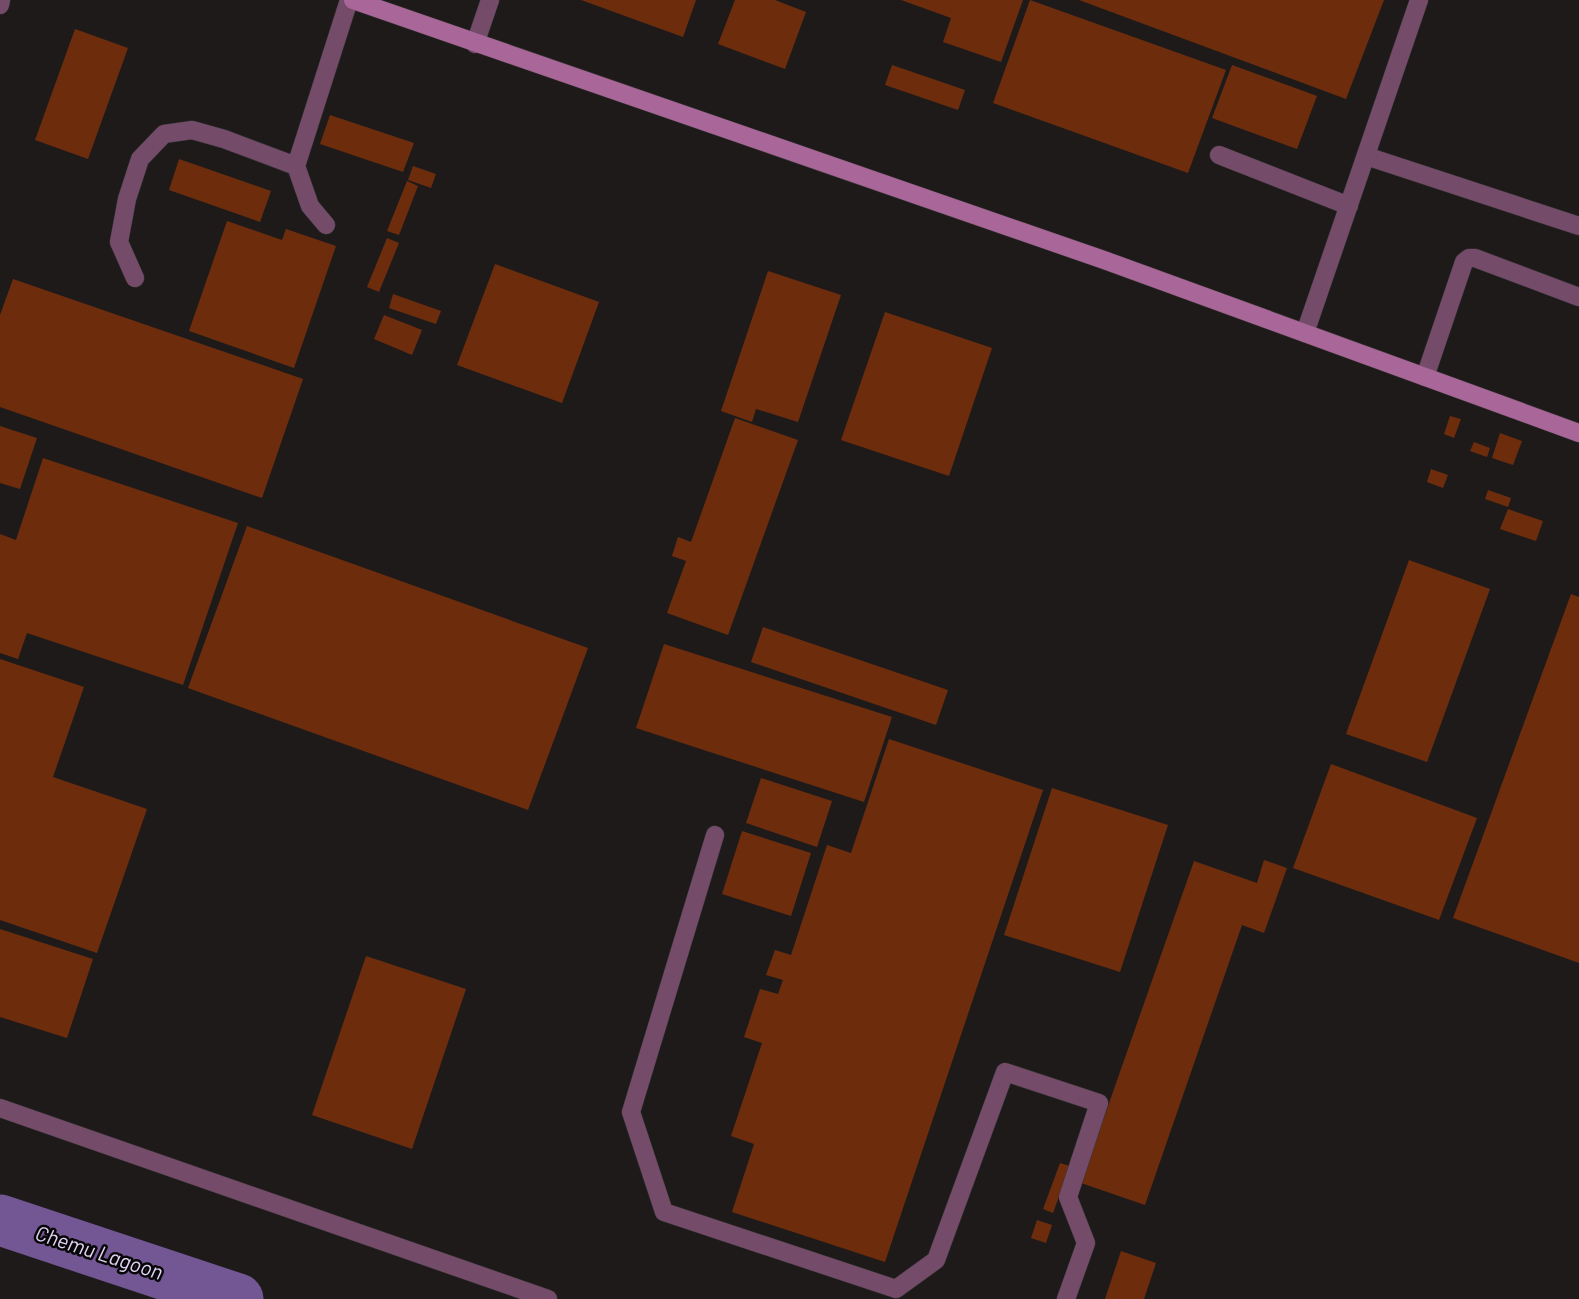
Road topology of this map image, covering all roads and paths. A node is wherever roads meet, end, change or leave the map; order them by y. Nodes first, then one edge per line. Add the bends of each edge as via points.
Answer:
1 (351, 0) edge
2 (490, 0) edge
3 (1419, 0) edge
4 (475, 44) junction
5 (1219, 155) dead end
6 (1366, 156) junction
7 (296, 166) junction
8 (1349, 206) junction
9 (326, 225) dead end
10 (1579, 226) edge
11 (135, 278) dead end
12 (1579, 297) edge
13 (1305, 333) junction
14 (1425, 377) junction
15 (1579, 433) edge
16 (715, 835) dead end
17 (0, 1108) edge
18 (548, 1299) edge
19 (1066, 1299) edge

1 - 4 street
1 - 7 street
2 - 4 street
3 - 6 street
4 - 13 street
5 - 8 street
6 - 8 street
6 - 10 street
7 - 9 street via 310,206
7 - 11 street via 192,130 164,134 140,159 127,199 119,242
8 - 13 street
12 - 14 street via 1469,258
13 - 14 street
14 - 15 street
16 - 19 street via 631,1112 664,1212 896,1289 936,1260 1005,1072 1099,1103 1068,1197 1086,1243
17 - 18 street

